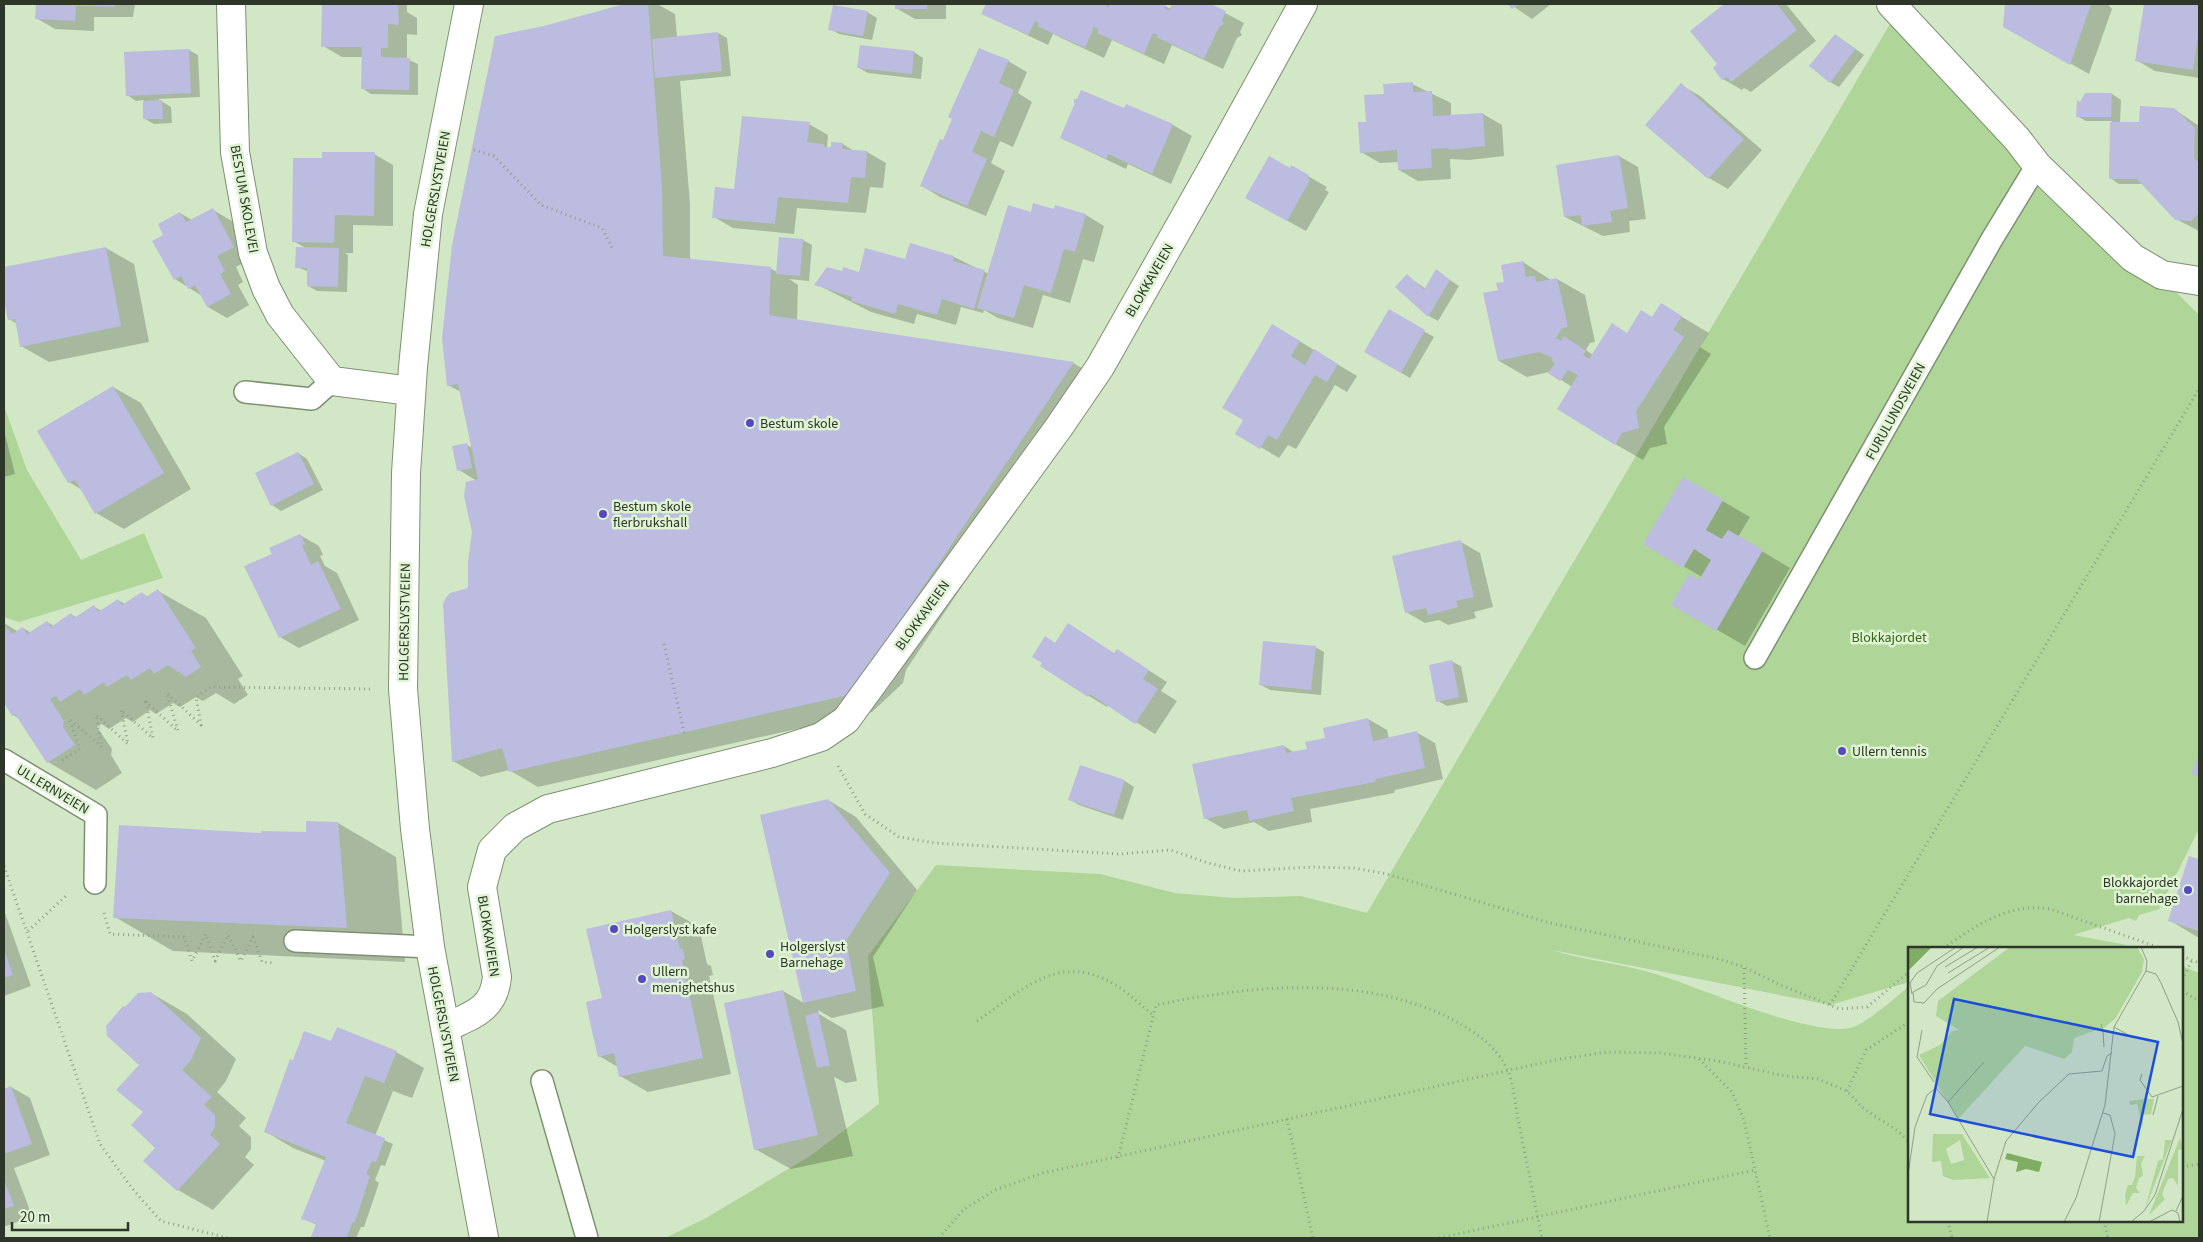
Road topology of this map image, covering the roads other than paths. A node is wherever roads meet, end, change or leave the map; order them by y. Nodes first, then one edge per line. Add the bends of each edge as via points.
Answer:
1 (231, 4) edge
2 (469, 4) edge
3 (1303, 4) edge
4 (1891, 4) edge
5 (2037, 165) junction
6 (2199, 280) edge
7 (332, 381) junction
8 (245, 392) dead end
9 (411, 392) junction
10 (1755, 658) dead end
11 (4, 760) edge
12 (95, 883) road end
13 (295, 942) dead end
14 (430, 947) junction
15 (445, 1028) junction
16 (542, 1081) dead end
17 (484, 1238) edge
18 (587, 1238) edge

1 - 7 street, BESTUM SKOLEVEI via 235,152 253,253 280,315
2 - 9 street, HOLGERSLYSTVEIEN via 428,214
3 - 15 street, BLOKKAVEIEN via 1094,374 846,720 821,737 772,753 548,809 514,827 492,850 482,887 497,977 496,991 491,1002 480,1010
4 - 5 street via 2017,139
5 - 6 street via 2133,258 2162,275
5 - 10 lane, FURULUNDSVEIEN via 1987,247
7 - 8 lane via 312,399
7 - 9 street
9 - 14 street, HOLGERSLYSTVEIEN via 406,474 403,689 415,829
11 - 12 lane, ULLERNVEIEN via 96,815
13 - 14 lane
14 - 15 street, HOLGERSLYSTVEIEN
15 - 17 street, HOLGERSLYSTVEIEN
16 - 18 lane

